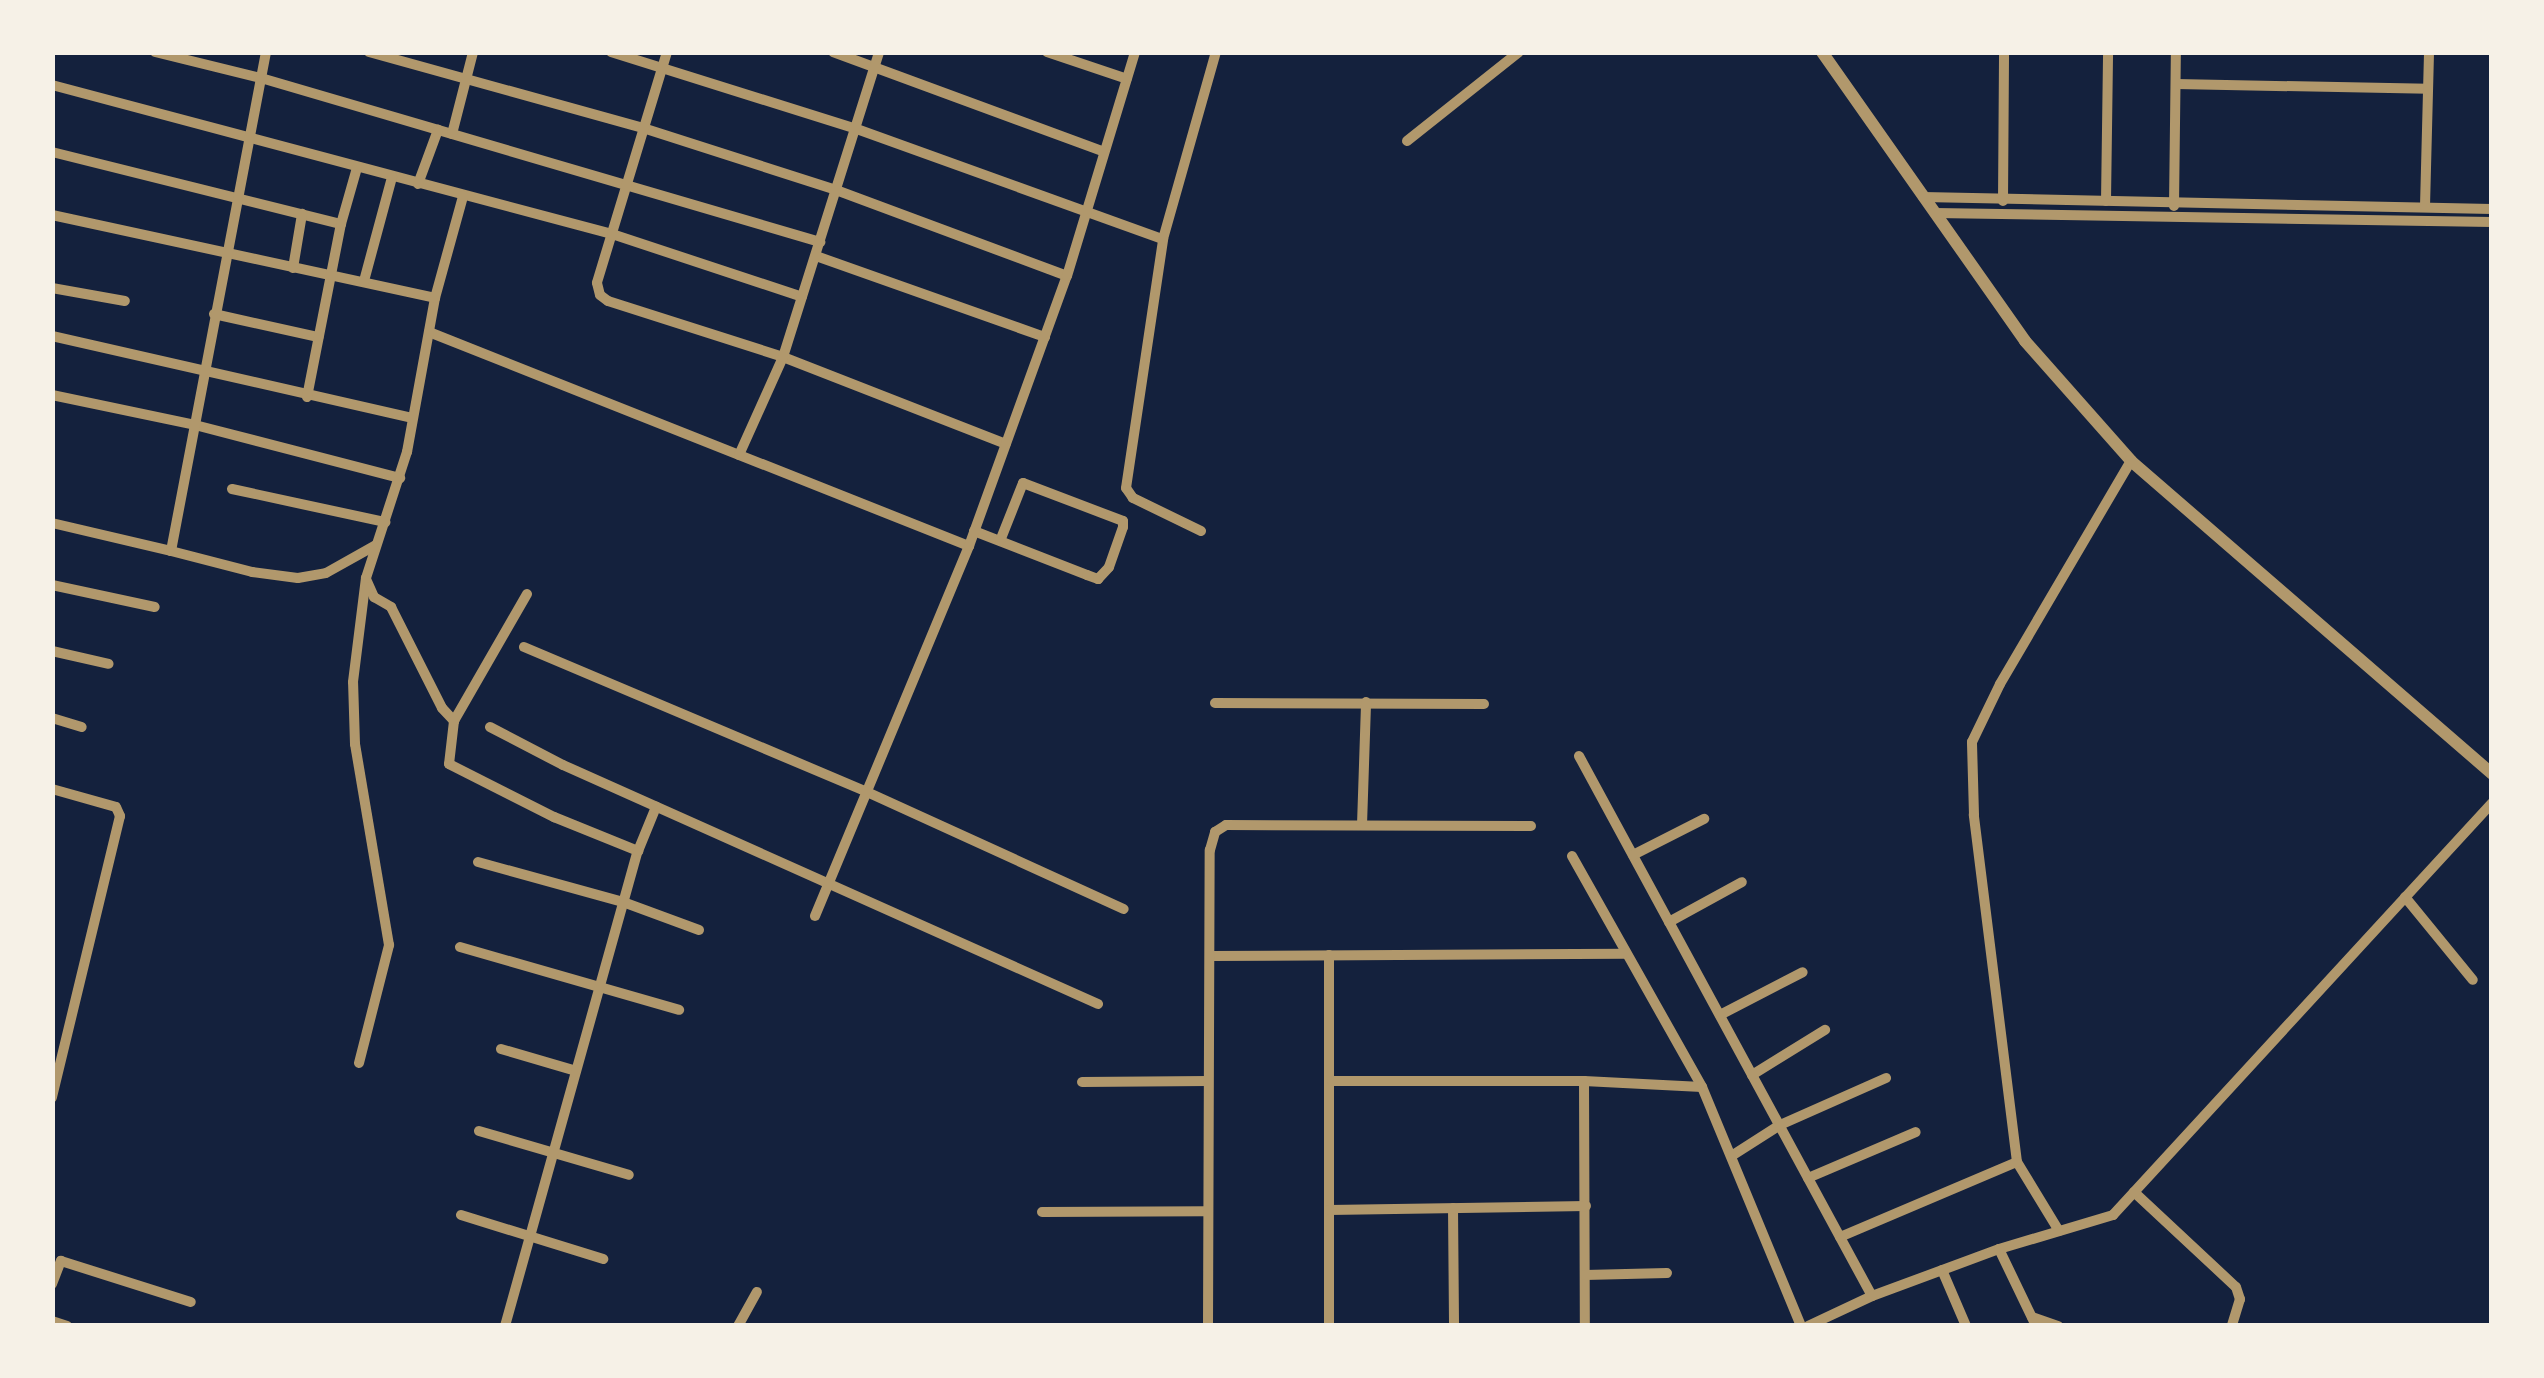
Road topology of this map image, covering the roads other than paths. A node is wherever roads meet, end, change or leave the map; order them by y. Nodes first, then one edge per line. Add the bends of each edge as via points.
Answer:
1 (155, 52) edge
2 (266, 52) edge
3 (369, 52) edge
4 (473, 52) edge
5 (611, 52) edge
6 (668, 52) edge
7 (833, 52) edge
8 (879, 52) edge
9 (1047, 52) edge
10 (1135, 52) edge
11 (1216, 52) edge
12 (1519, 52) edge
13 (1822, 52) edge
14 (2004, 52) edge
15 (2108, 52) edge
16 (2176, 52) edge
17 (2428, 52) edge
18 (663, 67) junction
19 (875, 67) junction
20 (261, 78) junction
21 (466, 78) junction
22 (1127, 79) junction
23 (2176, 84) junction
24 (52, 85) edge
25 (2428, 89) junction
26 (643, 128) junction
27 (854, 128) junction
28 (438, 130) junction
29 (452, 134) junction
30 (250, 139) junction
31 (1407, 141) dead end
32 (1102, 150) junction
33 (52, 152) edge
34 (357, 168) junction
35 (392, 177) junction
36 (418, 184) junction
37 (625, 186) junction
38 (836, 190) junction
39 (463, 196) junction
40 (1924, 198) junction
41 (236, 200) junction
42 (2003, 200) junction
43 (2106, 201) junction
44 (2174, 202) junction
45 (2425, 206) junction
46 (2492, 209) edge
47 (1087, 212) junction
48 (1935, 213) junction
49 (302, 214) junction
50 (2003, 214) junction
51 (52, 216) edge
52 (2174, 216) junction
53 (2492, 222) edge
54 (341, 224) junction
55 (612, 234) junction
56 (1163, 239) junction
57 (820, 242) junction
58 (225, 254) junction
59 (816, 256) junction
60 (293, 268) junction
61 (1067, 276) junction
62 (330, 277) junction
63 (364, 281) junction
64 (52, 288) edge
65 (802, 297) junction
66 (434, 298) junction
67 (126, 301) dead end
68 (214, 314) junction
69 (429, 332) junction
70 (52, 336) edge
71 (318, 337) junction
72 (1045, 338) junction
73 (783, 357) junction
74 (203, 372) junction
75 (52, 395) edge
76 (307, 397) junction
77 (412, 418) junction
78 (195, 424) junction
79 (1006, 444) junction
80 (739, 455) junction
81 (2132, 461) junction
82 (400, 478) junction
83 (232, 489) dead end
84 (386, 522) junction
85 (52, 523) edge
86 (974, 531) junction
87 (1202, 532) dead end
88 (1000, 541) junction
89 (376, 545) junction
90 (968, 546) junction
91 (171, 552) junction
92 (366, 578) junction
93 (52, 585) edge
94 (526, 594) dead end
95 (155, 607) dead end
96 (524, 647) dead end
97 (52, 652) edge
98 (109, 664) dead end
99 (1366, 702) junction
100 (1215, 703) dead end
101 (1484, 704) dead end
102 (52, 718) edge
103 (454, 721) junction
104 (82, 726) dead end
105 (490, 727) dead end
106 (1580, 756) dead end
107 (2492, 774) edge
108 (52, 790) edge
109 (867, 792) junction
110 (2492, 803) edge
111 (656, 807) junction
112 (1704, 818) dead end
113 (1362, 825) junction
114 (1531, 826) dead end
115 (638, 851) junction
116 (1633, 855) junction
117 (1572, 856) dead end
118 (478, 862) dead end
119 (1742, 882) dead end
120 (827, 884) junction
121 (2405, 897) junction
122 (623, 902) junction
123 (1124, 908) dead end
124 (815, 916) dead end
125 (1669, 922) junction
126 (699, 930) dead end
127 (460, 947) dead end
128 (1329, 954) junction
129 (1626, 954) junction
130 (1211, 956) junction
131 (1803, 972) dead end
132 (2473, 980) dead end
133 (599, 986) junction
134 (1098, 1004) dead end
135 (678, 1010) dead end
136 (1720, 1015) junction
137 (1824, 1030) dead end
138 (501, 1049) dead end
139 (359, 1063) dead end
140 (576, 1071) junction
141 (1752, 1075) junction
142 (1886, 1078) dead end
143 (1584, 1080) junction
144 (1208, 1081) junction
145 (1332, 1081) junction
146 (1082, 1082) dead end
147 (1702, 1088) junction
148 (52, 1098) edge
149 (1780, 1126) junction
150 (479, 1131) dead end
151 (1916, 1132) dead end
152 (554, 1154) junction
153 (1734, 1155) junction
154 (2017, 1162) junction
155 (629, 1175) dead end
156 (1808, 1178) junction
157 (2134, 1192) junction
158 (1586, 1206) junction
159 (1453, 1208) junction
160 (1329, 1210) junction
161 (1206, 1211) junction
162 (1042, 1212) dead end
163 (461, 1215) dead end
164 (2059, 1232) junction
165 (529, 1237) junction
166 (1840, 1237) junction
167 (1999, 1250) junction
168 (603, 1259) dead end
169 (1942, 1270) junction
170 (1667, 1273) dead end
171 (1585, 1275) junction
172 (52, 1284) edge
173 (757, 1292) dead end
174 (1872, 1296) junction
175 (191, 1302) dead end
176 (52, 1321) edge
177 (2034, 1321) edge
178 (508, 1325) edge
179 (67, 1326) edge
180 (738, 1326) edge
181 (1208, 1326) edge
182 (1329, 1326) edge
183 (1454, 1326) edge
184 (1584, 1326) edge
185 (1805, 1326) edge
186 (1966, 1326) edge
187 (2058, 1326) edge
188 (2232, 1326) edge

1 - 20 street
2 - 20 street
3 - 21 street
4 - 21 street
5 - 18 street
6 - 18 street
7 - 19 street
8 - 19 street
9 - 22 street
10 - 22 street
11 - 56 street
12 - 31 street
13 - 40 street
14 - 42 street
15 - 43 street
16 - 23 street
17 - 25 street
18 - 26 street
18 - 27 street
19 - 27 street
19 - 32 street
20 - 28 street
20 - 30 street
21 - 26 street
21 - 29 street
22 - 32 street
23 - 25 street
23 - 44 street
24 - 30 street
25 - 45 street
26 - 37 street
26 - 38 street
27 - 38 street
27 - 47 street
28 - 29 street
28 - 36 street
29 - 37 street
30 - 34 street
30 - 41 street
32 - 47 street
33 - 41 street
34 - 35 street
34 - 54 street
35 - 36 street
35 - 63 street
36 - 39 street
37 - 55 street
37 - 57 street
38 - 57 street
38 - 61 street
39 - 55 street
39 - 66 street
40 - 42 street
40 - 48 street
41 - 49 street
41 - 58 street
42 - 43 street
42 - 50 street
43 - 44 street
44 - 45 street
44 - 52 street
45 - 46 street
47 - 56 street
47 - 61 street
48 - 50 street
48 - 81 street via 2025,341
49 - 54 street
49 - 60 street
50 - 52 street
51 - 58 street
52 - 53 street
54 - 62 street
55 - 65 street
55 - 73 street via 598,283 608,301
56 - 87 street via 1126,488 1132,498
57 - 59 street
58 - 60 street
58 - 68 street
59 - 65 street
59 - 72 street
60 - 62 street
61 - 72 street
62 - 63 street
62 - 71 street
63 - 66 street
64 - 67 street
65 - 73 street
66 - 69 street
68 - 71 street
68 - 74 street
69 - 77 street
69 - 80 street
70 - 74 street
71 - 76 street
72 - 79 street
73 - 79 street
73 - 80 street
74 - 76 street
74 - 78 street
75 - 78 street
76 - 77 street
77 - 82 street
78 - 82 street
78 - 91 street
79 - 86 street
80 - 90 street
81 - 107 street
81 - 154 street via 1972,742 1974,815
82 - 84 street
83 - 84 street
84 - 89 street
85 - 91 street
86 - 88 street
86 - 90 street
88 - 88 street via 1023,483 1124,527 1098,578
89 - 91 street via 326,572 298,578
89 - 92 street
90 - 109 street
92 - 103 street via 374,597 390,607
92 - 139 street via 354,682 355,744 389,945
93 - 95 street
94 - 103 street
96 - 109 street
97 - 98 street
99 - 100 street
99 - 101 street
99 - 113 street
102 - 104 street
103 - 115 street via 448,756 460,772
105 - 111 street
106 - 116 street
108 - 148 street via 116,807 120,816
109 - 120 street
109 - 123 street
110 - 121 street
111 - 115 street
111 - 120 street
112 - 116 street
113 - 114 street
113 - 130 street via 1226,825 1215,832
115 - 122 street
116 - 125 street
117 - 129 street
118 - 122 street
119 - 125 street
120 - 124 street
120 - 134 street
121 - 132 street
121 - 157 street
122 - 126 street
122 - 133 street
125 - 136 street
127 - 133 street
128 - 129 street
128 - 130 street
128 - 145 street
129 - 147 street
130 - 144 street
131 - 136 street
133 - 135 street
133 - 140 street
136 - 141 street
137 - 141 street
138 - 140 street
140 - 152 street
141 - 149 street
142 - 149 street
143 - 145 street
143 - 147 street
143 - 158 street
144 - 146 street
144 - 161 street
145 - 160 street
147 - 153 street
149 - 153 street
149 - 156 street
150 - 152 street
151 - 156 street
152 - 155 street
152 - 165 street
153 - 185 street
154 - 164 street
154 - 166 street
156 - 166 street
157 - 164 street via 2113,1216
157 - 188 street via 2236,1287 2240,1299
158 - 159 street
158 - 171 street
159 - 160 street
159 - 183 street
160 - 182 street
161 - 162 street
161 - 181 street
163 - 165 street
164 - 167 street
165 - 168 street
165 - 178 street
166 - 174 street
167 - 169 street
167 - 177 street
169 - 174 street
169 - 186 street
170 - 171 street
171 - 184 street
172 - 175 street via 61,1261
173 - 180 street
174 - 185 street
176 - 179 street
177 - 187 street

